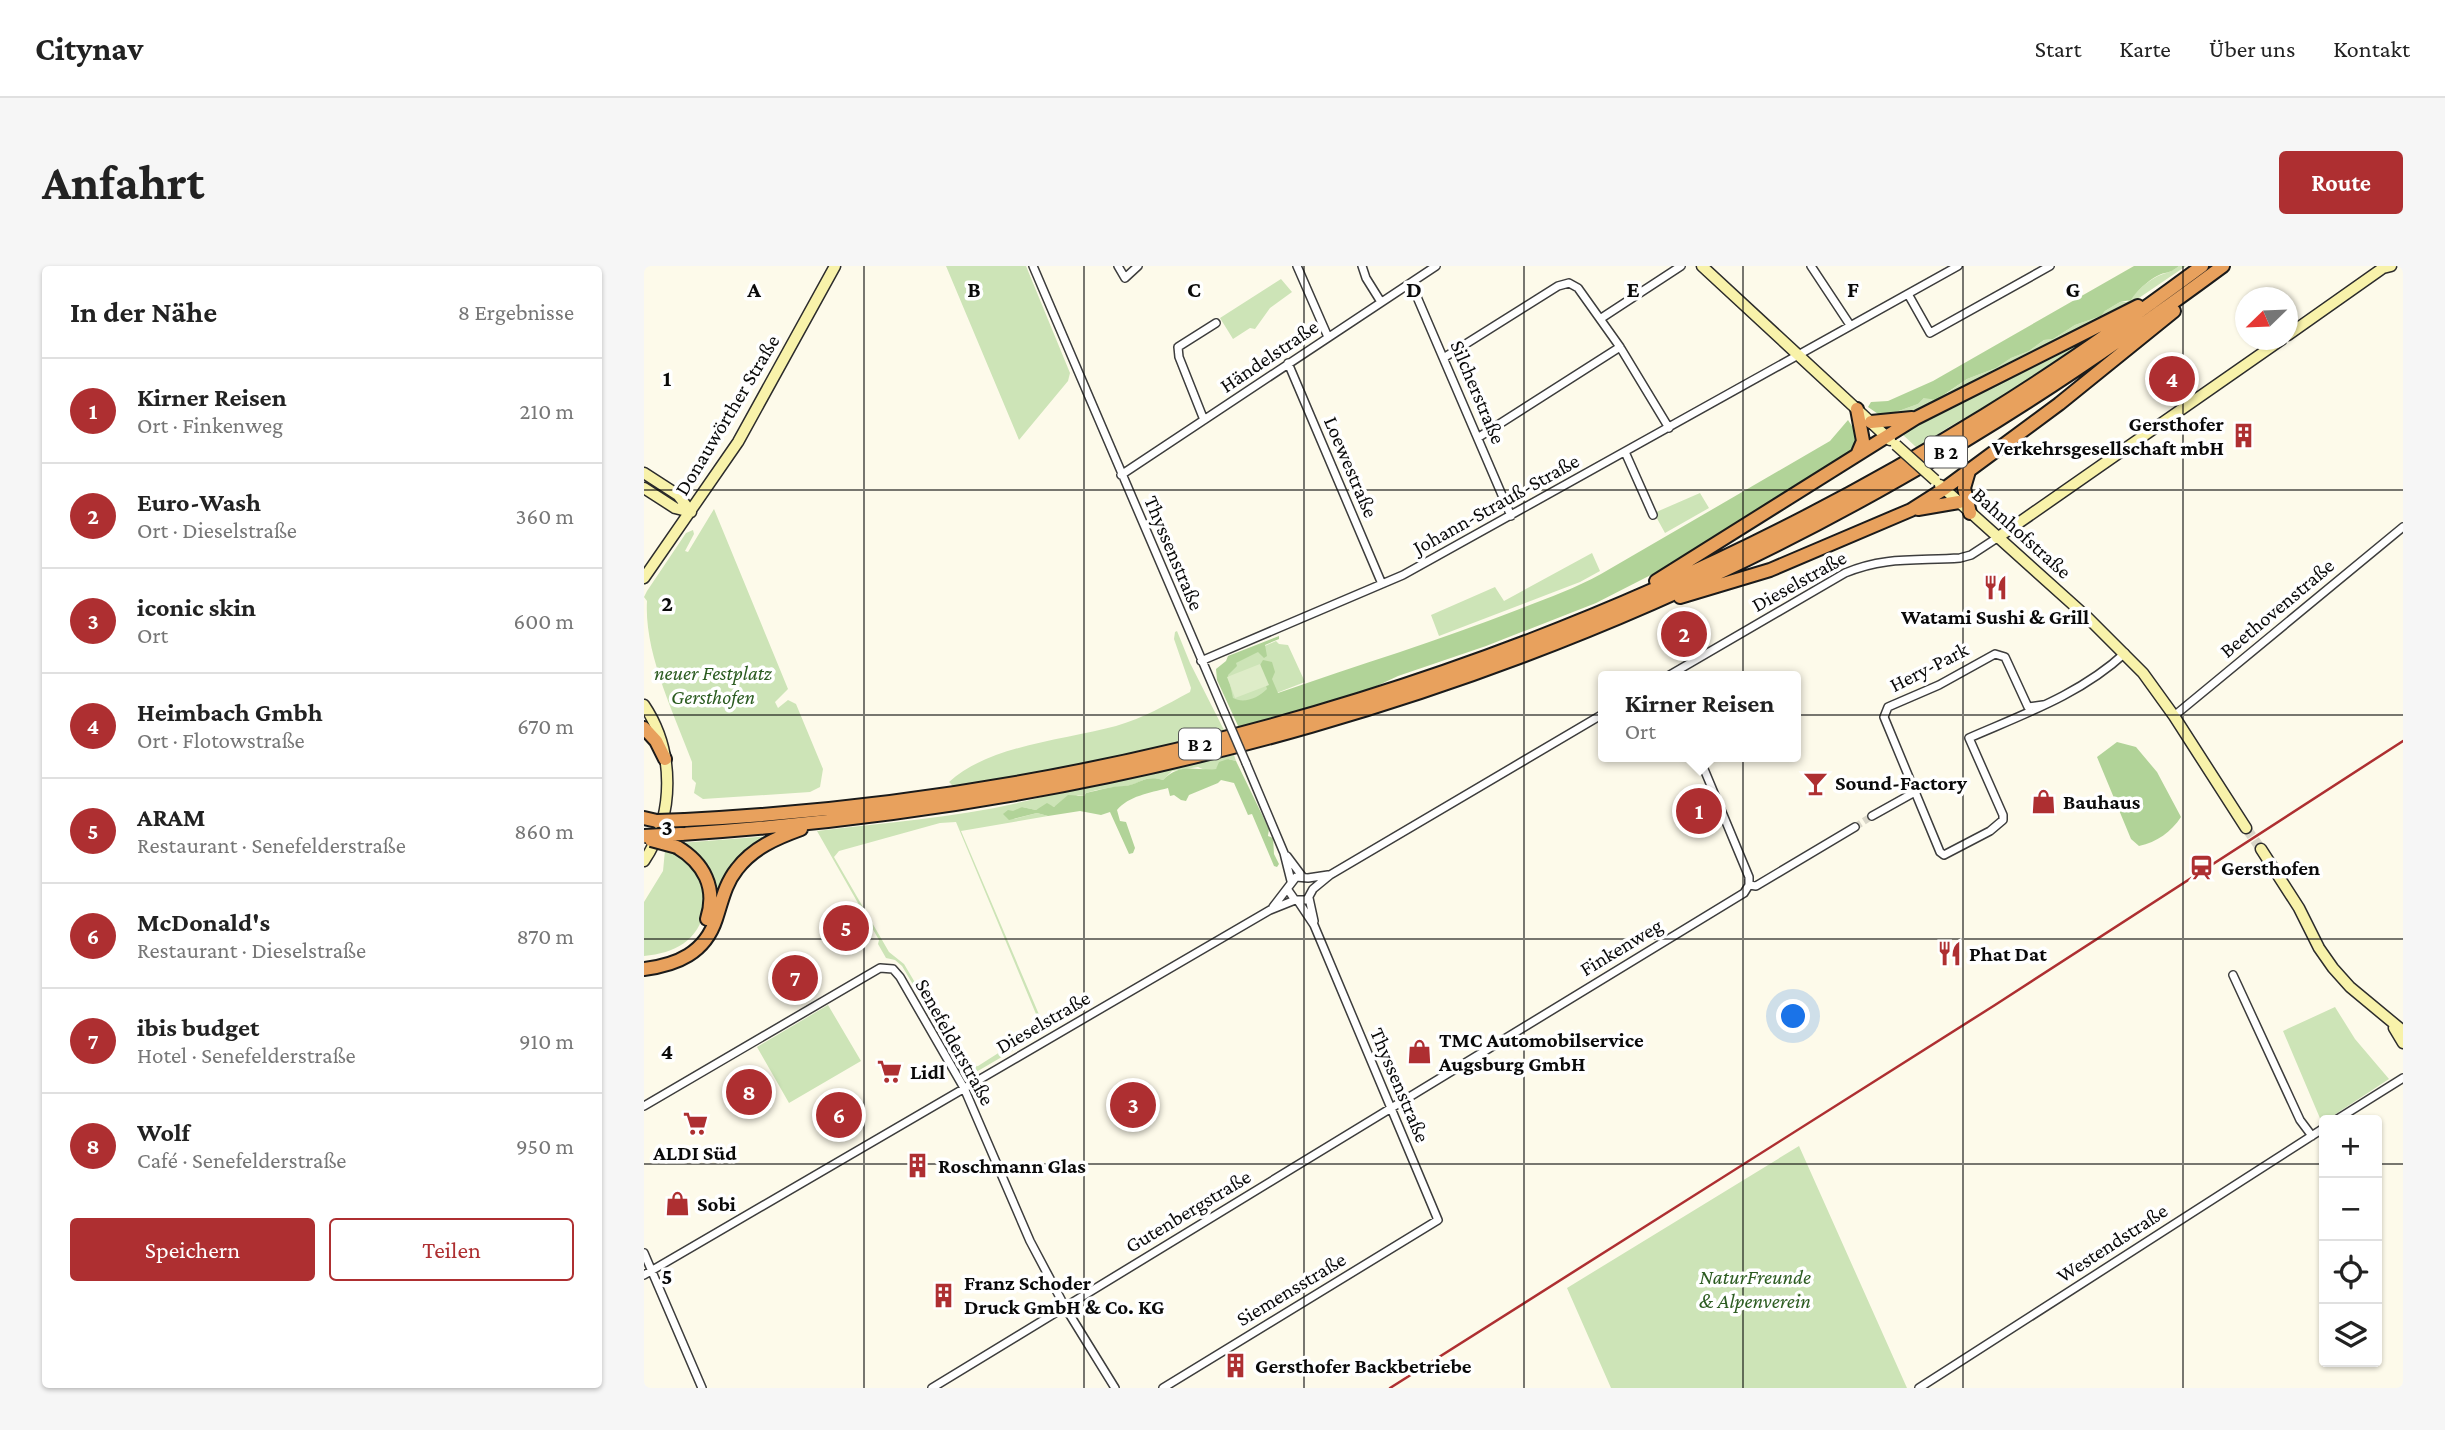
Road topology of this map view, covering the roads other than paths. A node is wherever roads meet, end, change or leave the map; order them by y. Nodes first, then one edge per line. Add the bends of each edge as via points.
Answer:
1 (835, 266) edge
2 (1118, 266) edge
3 (1138, 266) edge
4 (1297, 266) edge
5 (1362, 266) edge
6 (1436, 266) edge
7 (1681, 266) edge
8 (1702, 266) edge
9 (1811, 266) edge
10 (1958, 266) edge
11 (2050, 266) edge
12 (2202, 266) edge
13 (2223, 266) edge
14 (1035, 267) edge
15 (2390, 267) edge
16 (2403, 270) edge
17 (1412, 283) junction
18 (2172, 288) junction
19 (1908, 294) junction
20 (1381, 303) junction
21 (1600, 319) junction
22 (1216, 323) dead end
23 (1850, 325) junction
24 (2298, 328) edge
25 (1328, 337) junction
26 (1620, 347) junction
27 (2267, 350) edge
28 (1797, 354) junction
29 (1444, 357) junction
30 (1288, 363) junction
31 (1857, 409) junction
32 (1916, 418) junction
33 (1204, 420) junction
34 (1871, 422) junction
35 (1669, 428) junction
36 (1479, 438) junction
37 (1891, 441) junction
38 (1625, 452) junction
39 (1857, 456) junction
40 (1969, 471) junction
41 (644, 473) edge
42 (1122, 475) junction
43 (1939, 485) junction
44 (644, 488) edge
45 (1959, 502) junction
46 (1911, 510) junction
47 (691, 512) junction
48 (1970, 513) junction
49 (1653, 515) dead end
50 (1511, 516) junction
51 (2403, 527) edge
52 (1997, 538) junction
53 (644, 578) edge
54 (1382, 584) junction
55 (1619, 604) junction
56 (1649, 604) junction
57 (2125, 653) junction
58 (1201, 661) junction
59 (1677, 671) edge
60 (644, 705) edge
61 (2043, 705) junction
62 (2174, 716) junction
63 (1598, 717) edge
64 (644, 728) edge
65 (665, 759) junction
66 (1701, 762) edge
67 (1915, 792) junction
68 (1872, 816) tunnel mouth
69 (648, 820) edge
70 (821, 822) junction
71 (1855, 827) tunnel mouth
72 (2246, 828) tunnel mouth
73 (644, 837) edge
74 (679, 840) junction
75 (2261, 849) tunnel mouth
76 (1284, 853) junction
77 (644, 861) edge
78 (1330, 875) junction
79 (1305, 877) junction
80 (1291, 881) junction
81 (1749, 885) junction
82 (1288, 890) junction
83 (1313, 890) junction
84 (1309, 898) junction
85 (1296, 901) junction
86 (1270, 910) junction
87 (1314, 925) junction
88 (644, 960) edge
89 (644, 969) edge
90 (2234, 975) dead end
91 (2387, 1019) junction
92 (2403, 1031) edge
93 (2403, 1043) edge
94 (2403, 1078) edge
95 (964, 1088) junction
96 (644, 1106) edge
97 (1391, 1108) junction
98 (2344, 1115) edge
99 (2319, 1131) edge
100 (2312, 1136) junction
101 (1438, 1220) joint
102 (644, 1253) edge
103 (652, 1271) junction
104 (644, 1275) edge
105 (1065, 1307) junction
106 (702, 1388) edge
107 (932, 1388) edge
108 (1115, 1388) edge
109 (1163, 1388) edge
110 (1919, 1388) edge

1 - 47 main road, Donauwörther Straße via 738,442
2 - 3 street via 1125,278
4 - 25 street
5 - 20 street
6 - 17 street, Händelstraße
7 - 21 street
8 - 28 main road, Bahnhofstraße
9 - 23 street
10 - 19 street, Johann-Strauß-Straße
11 - 19 street via 1930,333
12 - 18 highway, B 2
13 - 40 highway via 2120,357
13 - 56 highway, B 2 via 2095,358 1958,446 1822,522
14 - 42 street, Thyssenstraße
15 - 16 main road
15 - 24 main road
17 - 20 street, Händelstraße
17 - 29 street, Silcherstraße
18 - 32 highway
18 - 55 highway, B 2 via 2030,386 1902,464 1758,540
19 - 23 street, Johann-Strauß-Straße
20 - 25 street, Händelstraße
21 - 26 street
21 - 29 street via 1569,283
22 - 33 street via 1178,347
23 - 28 street, Johann-Strauß-Straße
25 - 30 street, Händelstraße
26 - 35 street
26 - 36 street
27 - 52 main road
28 - 31 main road, Bahnhofstraße
28 - 35 street, Johann-Strauß-Straße
29 - 36 street, Silcherstraße
30 - 33 street, Händelstraße
30 - 54 street, Loewestraße
31 - 34 main road, Bahnhofstraße
31 - 39 highway via 1863,441
32 - 34 highway
32 - 37 highway
33 - 42 street, Händelstraße
34 - 37 main road, Bahnhofstraße
35 - 38 street, Johann-Strauß-Straße
36 - 50 street, Silcherstraße
37 - 39 highway
37 - 43 main road, Bahnhofstraße, bridge
38 - 49 street
38 - 50 street, Johann-Strauß-Straße
39 - 55 highway
40 - 43 highway
40 - 48 highway via 1964,488
41 - 47 main road via 678,495
42 - 58 street, Thyssenstraße
43 - 45 main road, Bahnhofstraße
43 - 46 highway
44 - 47 main road via 675,508
45 - 46 highway
45 - 48 main road, Bahnhofstraße
46 - 56 highway via 1752,577
47 - 53 main road, Donauwörther Straße
48 - 52 main road, Bahnhofstraße
50 - 54 street, Johann-Strauß-Straße
51 - 62 street, Beethovenstraße
52 - 57 main road, Bahnhofstraße
52 - 59 street, Dieselstraße via 1960,558 1866,564
54 - 58 street, Johann-Strauß-Straße
55 - 69 highway, B 2, bridge via 1379,694 1163,753 906,800 808,812
56 - 70 highway, B 2 via 1454,682 1249,744 1059,787
57 - 61 street, Hery-Park via 2089,683
57 - 62 main road, Bahnhofstraße
58 - 76 street, Thyssenstraße, bridge
60 - 65 main road via 658,730
61 - 67 street, Hery-Park via 2028,707 2008,662 1998,653 1888,708 1884,717
61 - 67 street, Hery-Park via 1969,738 2003,815 2000,825 1944,855
62 - 72 main road, Bahnhofstraße
63 - 78 street
64 - 65 highway
65 - 77 main road via 665,808
66 - 81 street
67 - 68 street
70 - 74 highway, B 2
70 - 89 highway via 775,839 751,854 727,885 712,929 697,949 677,962
71 - 81 street via 1756,886
73 - 74 highway, B 2, bridge
74 - 88 highway via 704,870 710,887 710,912 701,934 684,950
75 - 91 main road via 2328,961
76 - 79 street, Thyssenstraße
76 - 80 street, Thyssenstraße
78 - 79 street
78 - 83 street
79 - 80 street
79 - 83 street
80 - 82 street, Dieselstraße
81 - 97 street, Finkenweg
82 - 85 street
82 - 86 street, Dieselstraße
83 - 84 street
84 - 85 street, Dieselstraße
84 - 87 street, Thyssenstraße
85 - 86 street, Dieselstraße
85 - 87 street, Thyssenstraße
86 - 95 street, Dieselstraße
87 - 97 street, Thyssenstraße
90 - 100 street via 2300,1120
91 - 92 main road
91 - 93 main road
94 - 98 street
95 - 96 street, Senefelderstraße via 900,977 893,969 880,968
95 - 103 street, Dieselstraße
95 - 105 street, Senefelderstraße via 1030,1241
97 - 101 street, Thyssenstraße
97 - 105 street, Gutenbergstraße
99 - 100 street, Westendstraße
100 - 110 street, Westendstraße
101 - 109 street, Siemensstraße
102 - 103 street
103 - 104 street, Dieselstraße
103 - 106 street
105 - 107 street, Gutenbergstraße
105 - 108 street, Senefelderstraße

